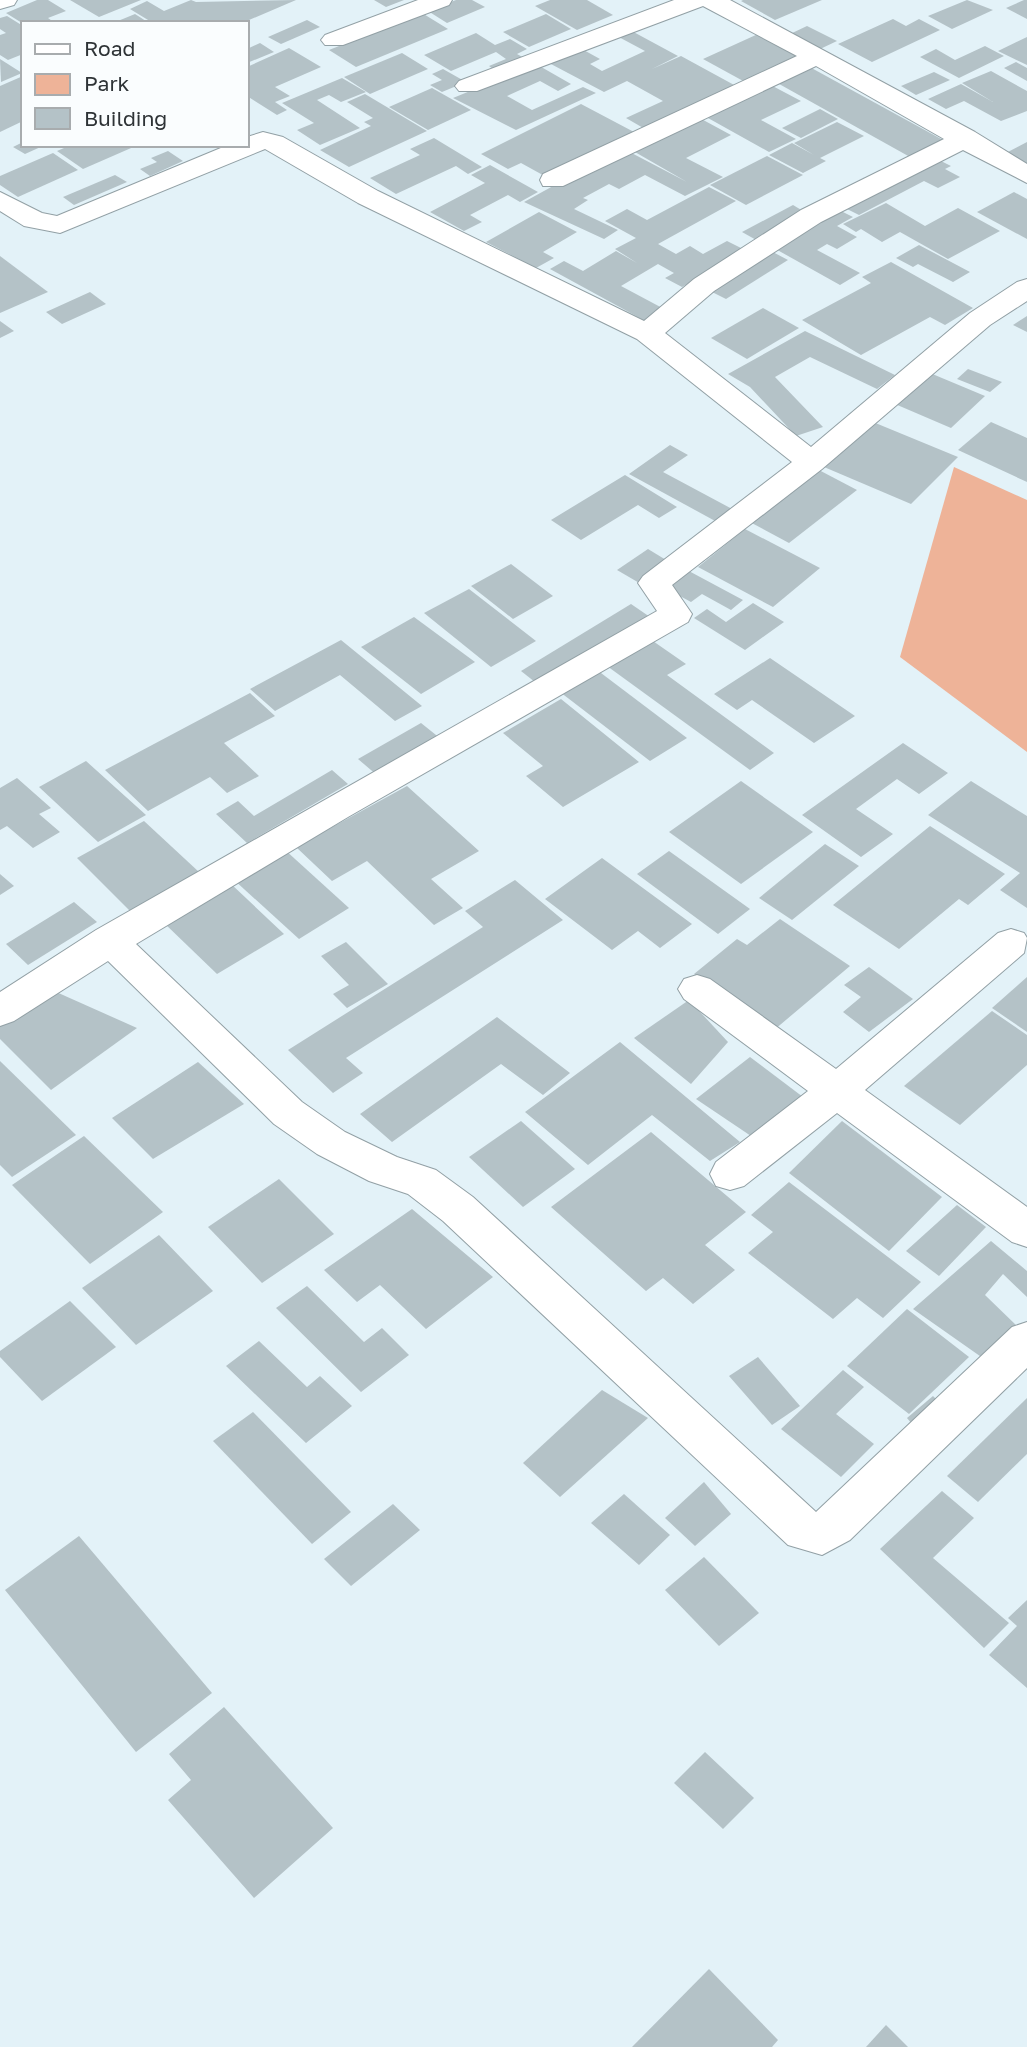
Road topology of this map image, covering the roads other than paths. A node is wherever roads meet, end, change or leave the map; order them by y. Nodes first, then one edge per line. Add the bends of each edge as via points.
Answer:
1 (440, 0) edge
2 (696, 0) edge
3 (710, 0) edge
4 (334, 40) dead end
5 (817, 56) junction
6 (468, 86) dead end
7 (966, 138) junction
8 (248, 145) edge
9 (244, 147) edge
10 (1027, 175) edge
11 (553, 180) dead end
12 (0, 200) edge
13 (1027, 288) edge
14 (647, 333) junction
15 (811, 462) junction
16 (109, 940) junction
17 (1011, 943) dead end
18 (697, 989) dead end
19 (0, 1011) edge
20 (837, 1091) junction
21 (730, 1174) dead end
22 (1027, 1230) edge
23 (1027, 1340) edge

1 - 4 street
2 - 6 street
3 - 5 street
5 - 7 street
5 - 11 street
7 - 10 street
7 - 14 street via 811,216 704,285
8 - 14 street via 263,139 299,155 415,221
9 - 12 street via 60,225 34,220
13 - 15 street via 980,319
14 - 15 street
15 - 16 street via 654,583 676,614
16 - 19 street
16 - 23 street via 289,1113 331,1143 422,1182 458,1209 804,1530 822,1534 834,1526
17 - 20 street
18 - 20 street
20 - 21 street
20 - 22 street

